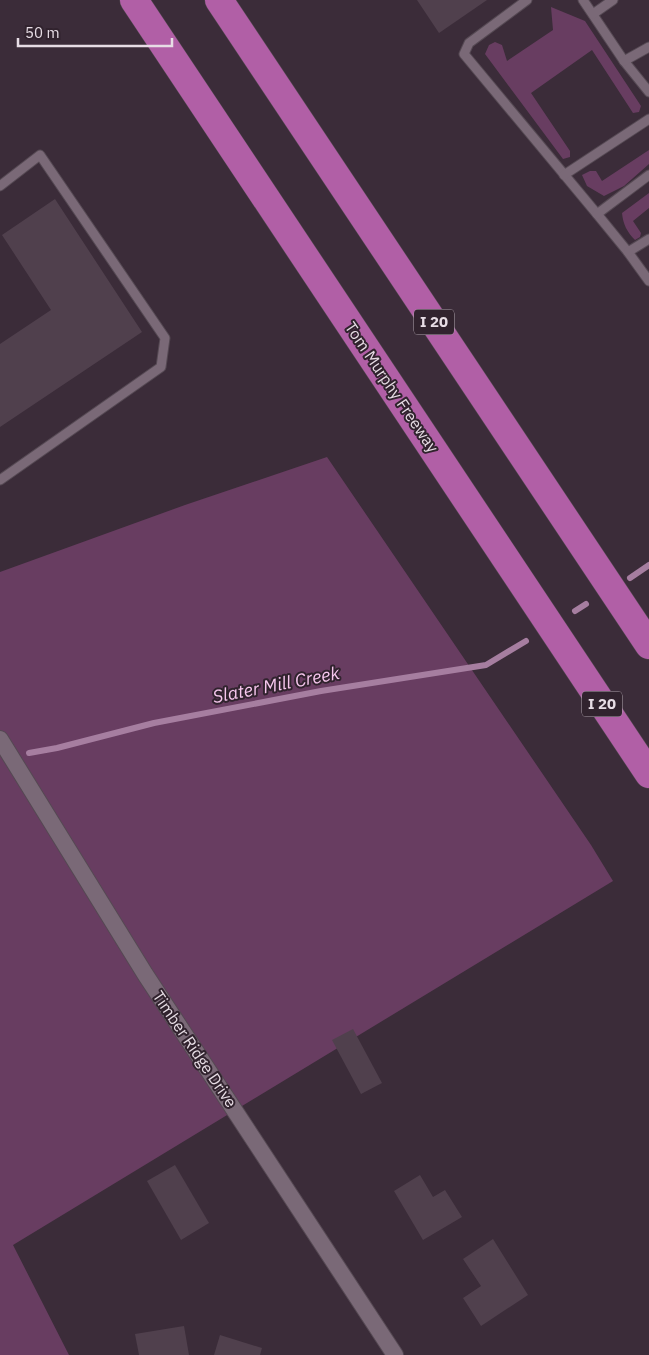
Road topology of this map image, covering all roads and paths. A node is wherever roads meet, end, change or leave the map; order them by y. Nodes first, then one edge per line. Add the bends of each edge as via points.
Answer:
1 (134, 0) edge
2 (219, 0) edge
3 (527, 0) edge
4 (583, 0) edge
5 (613, 0) edge
6 (593, 14) junction
7 (649, 46) edge
8 (624, 61) junction
9 (649, 92) edge
10 (649, 119) edge
11 (564, 175) junction
12 (649, 176) edge
13 (0, 186) edge
14 (597, 214) junction
15 (649, 239) edge
16 (628, 252) junction
17 (649, 281) edge
18 (0, 480) edge
19 (649, 645) edge
20 (0, 740) edge
21 (649, 774) edge
22 (395, 1355) edge

1 - 21 highway, Tom Murphy Freeway / I 20
2 - 19 highway, I 20
3 - 11 lane via 469,43 464,54
4 - 6 lane
5 - 6 lane
6 - 8 lane
7 - 8 lane
8 - 9 lane
10 - 11 lane
11 - 14 lane
12 - 14 lane
13 - 18 lane via 40,155 165,338 161,367
14 - 16 lane
15 - 16 lane
16 - 17 lane
20 - 22 street, Timber Ridge Drive via 145,974

